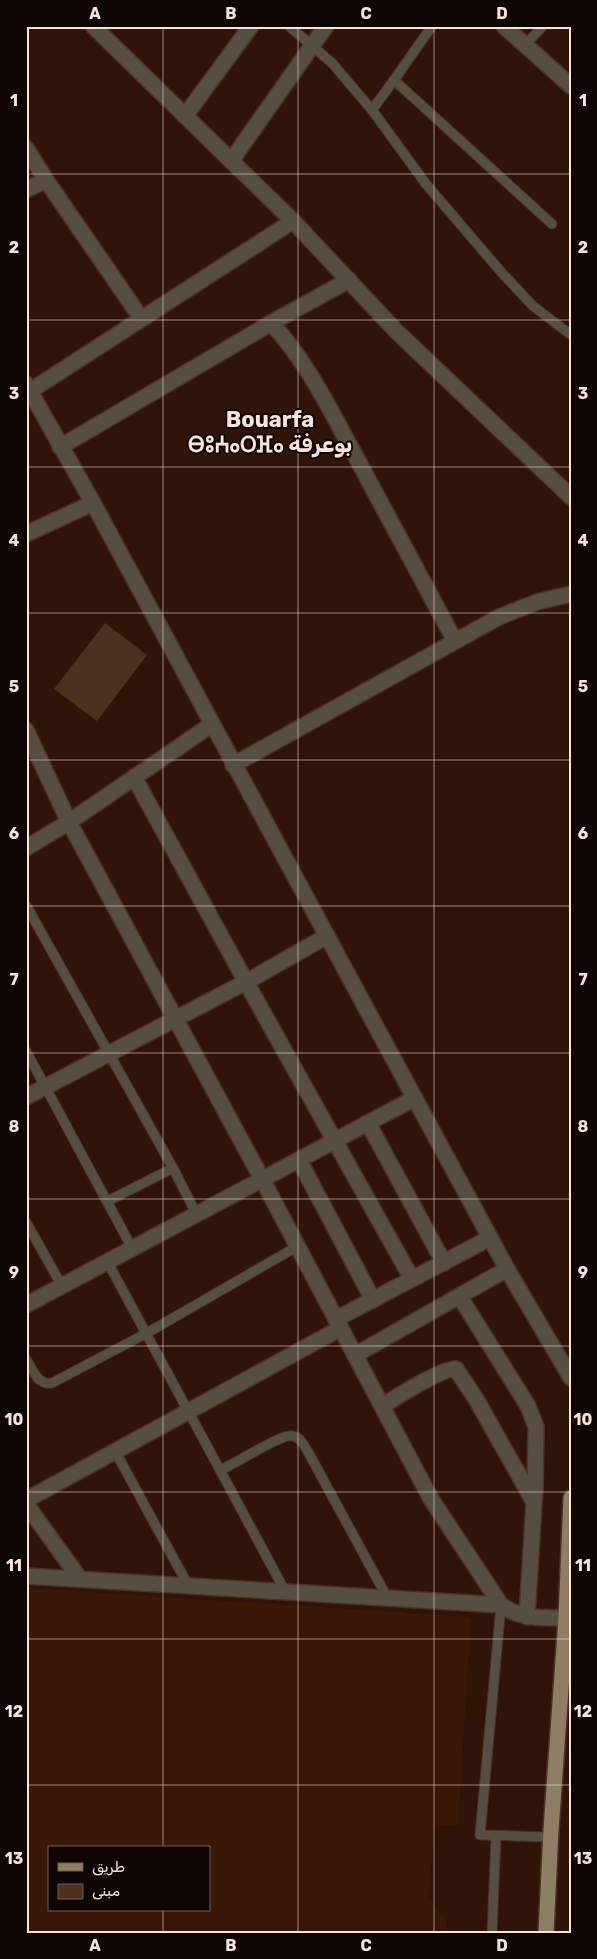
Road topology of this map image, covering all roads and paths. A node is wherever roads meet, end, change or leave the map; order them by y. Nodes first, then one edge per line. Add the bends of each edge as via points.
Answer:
1 (92, 26) edge
2 (251, 26) edge
3 (289, 26) edge
4 (326, 26) edge
5 (432, 26) edge
6 (504, 26) edge
7 (543, 26) edge
8 (312, 45) junction
9 (525, 45) junction
10 (394, 80) junction
11 (571, 86) edge
12 (372, 110) junction
13 (186, 116) junction
14 (26, 148) edge
15 (231, 161) junction
16 (46, 180) junction
17 (26, 190) edge
18 (293, 221) junction
19 (552, 224) dead end
20 (349, 280) junction
21 (141, 318) junction
22 (271, 323) junction
23 (571, 335) edge
24 (28, 388) edge
25 (60, 447) junction
26 (571, 498) edge
27 (93, 503) junction
28 (26, 534) edge
29 (571, 594) edge
30 (455, 641) junction
31 (211, 725) junction
32 (26, 730) edge
33 (233, 765) junction
34 (134, 777) junction
35 (69, 822) junction
36 (26, 848) edge
37 (26, 905) edge
38 (327, 936) junction
39 (246, 982) junction
40 (175, 1020) junction
41 (26, 1051) edge
42 (108, 1055) junction
43 (46, 1087) junction
44 (26, 1097) edge
45 (415, 1098) junction
46 (368, 1124) junction
47 (335, 1141) junction
48 (299, 1160) junction
49 (173, 1168) junction
50 (262, 1179) junction
51 (108, 1200) junction
52 (196, 1213) junction
53 (26, 1222) edge
54 (490, 1238) junction
55 (298, 1246) junction
56 (132, 1248) junction
57 (108, 1263) junction
58 (444, 1263) junction
59 (507, 1269) junction
60 (412, 1279) junction
61 (62, 1286) junction
62 (460, 1297) junction
63 (373, 1300) junction
64 (26, 1305) edge
65 (338, 1324) junction
66 (147, 1333) junction
67 (355, 1355) junction
68 (26, 1359) edge
69 (571, 1378) edge
70 (382, 1406) junction
71 (189, 1411) junction
72 (115, 1452) junction
73 (220, 1470) junction
74 (571, 1498) edge
75 (26, 1500) edge
76 (534, 1502) junction
77 (26, 1504) edge
78 (570, 1518) edge
79 (26, 1576) edge
80 (80, 1579) junction
81 (188, 1585) junction
82 (285, 1591) junction
83 (387, 1597) junction
84 (501, 1605) junction
85 (527, 1617) junction
86 (566, 1618) junction
87 (496, 1836) junction
88 (551, 1837) junction
89 (492, 1933) edge
90 (546, 1933) edge

1 - 13 street
2 - 13 street
3 - 8 lane
4 - 8 street
5 - 10 lane
6 - 9 street
7 - 9 lane
8 - 12 lane
8 - 15 street
9 - 11 street
10 - 12 lane
10 - 19 lane
12 - 23 lane via 426,184 502,273 533,306
13 - 15 street
14 - 16 street
15 - 18 street
16 - 17 street
16 - 21 street
18 - 20 street
18 - 21 street
20 - 22 street
20 - 26 street via 396,332
21 - 24 street
22 - 25 street
22 - 30 street via 296,355 334,418
24 - 25 street
25 - 27 street
27 - 28 street
27 - 31 street
29 - 30 street via 521,608
30 - 33 street
31 - 33 street
31 - 34 street
32 - 35 street
33 - 38 street
34 - 35 street
34 - 39 street
35 - 36 street
35 - 40 street
37 - 42 lane
38 - 39 street
38 - 45 street
39 - 40 street
39 - 47 street
40 - 42 street
40 - 50 street
41 - 43 lane
42 - 43 street
42 - 49 lane
43 - 44 street
43 - 51 lane
45 - 46 street
45 - 54 street
46 - 47 street
46 - 58 street
47 - 48 street
47 - 60 street
48 - 50 street
48 - 63 street
49 - 51 lane
49 - 52 lane
50 - 52 street
50 - 55 street
51 - 56 lane
52 - 56 street
53 - 61 lane
54 - 58 street
54 - 59 street
55 - 65 street
55 - 66 lane
56 - 57 street
57 - 61 street
57 - 66 lane
58 - 60 street
59 - 62 street
59 - 69 street
60 - 63 street
61 - 64 street
62 - 67 street
62 - 76 street via 534,1418 538,1437
63 - 65 street
65 - 67 street
65 - 71 street
66 - 68 lane via 48,1384 40,1380
66 - 71 lane
67 - 70 street
70 - 76 street via 449,1369 456,1369
70 - 84 street via 431,1499
71 - 72 street
71 - 73 lane
72 - 75 street
72 - 81 lane
73 - 82 lane
73 - 83 lane via 276,1440 287,1436 298,1438
74 - 78 main road
76 - 85 street
77 - 80 street
78 - 86 main road
79 - 80 street
80 - 81 street
81 - 82 street
82 - 83 street
83 - 84 street
84 - 85 street
84 - 87 lane via 480,1835
85 - 86 street
86 - 88 main road
87 - 88 lane
87 - 89 lane
88 - 90 main road

